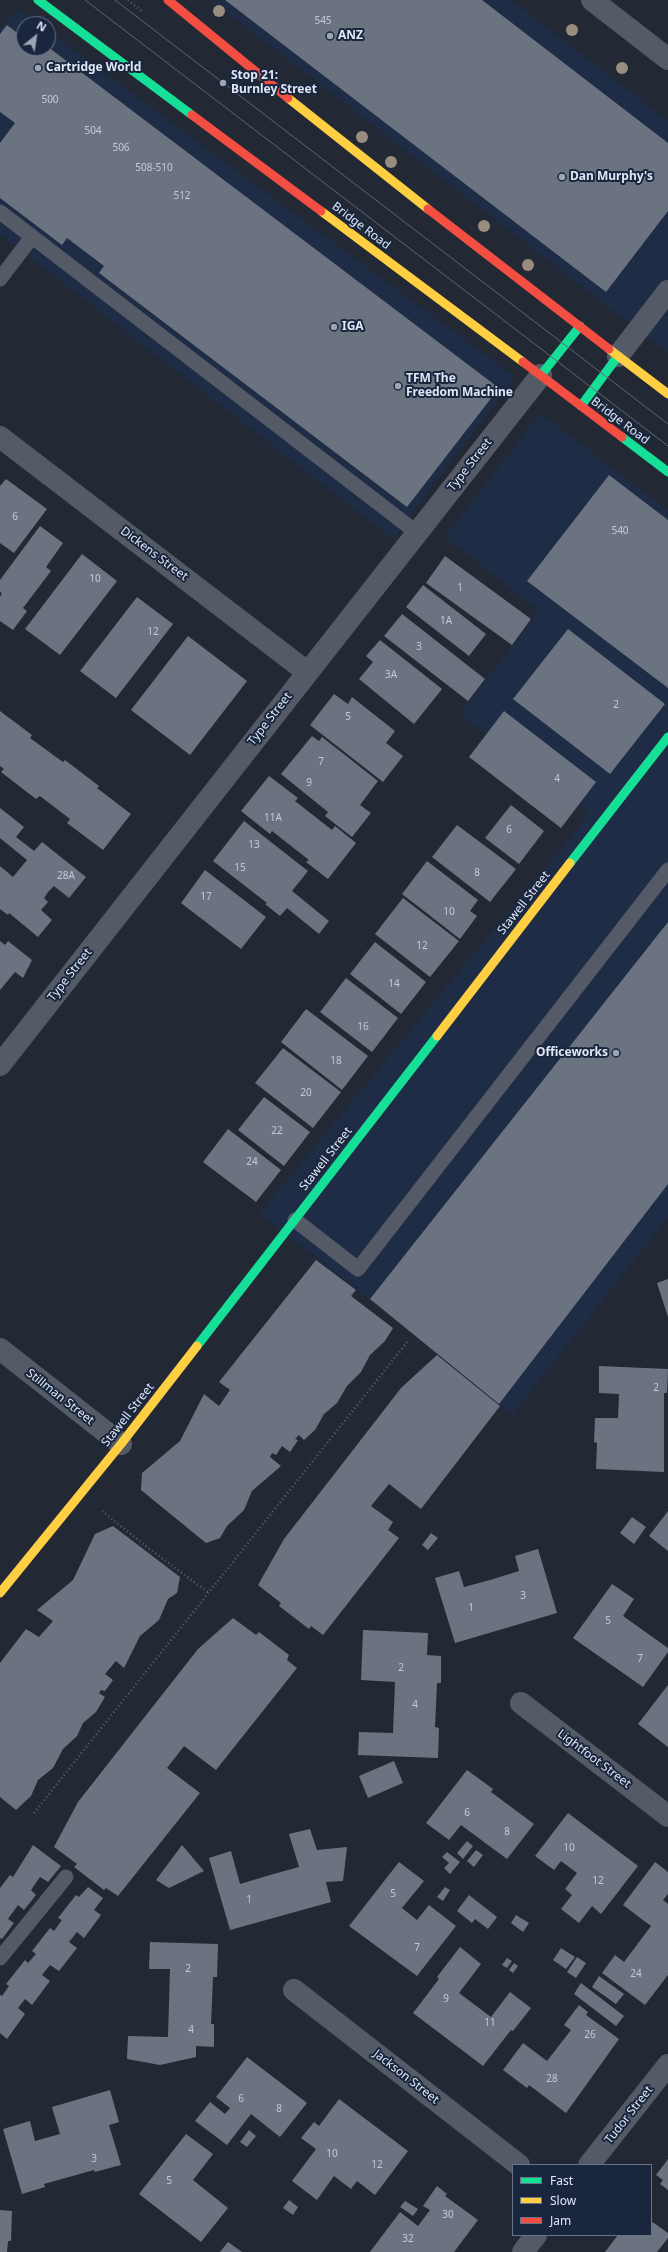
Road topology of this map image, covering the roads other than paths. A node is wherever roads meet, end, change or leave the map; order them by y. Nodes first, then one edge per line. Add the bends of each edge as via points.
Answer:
1 (38, 0) edge
2 (168, 0) edge
3 (592, 0) edge
4 (668, 59) edge
5 (0, 212) edge
6 (32, 237) junction
7 (0, 279) edge
8 (668, 291) edge
9 (580, 326) junction
10 (618, 356) junction
11 (541, 375) junction
12 (668, 394) edge
13 (581, 406) junction
14 (0, 437) edge
15 (668, 472) edge
16 (416, 532) junction
17 (307, 672) junction
18 (668, 736) edge
19 (668, 870) edge
20 (0, 1065) edge
21 (295, 1220) junction
22 (0, 1349) edge
23 (121, 1444) junction
24 (0, 1593) edge
25 (521, 1703) dead end
26 (668, 1816) edge
27 (66, 1877) dead end
28 (0, 1958) edge
29 (294, 1990) dead end
30 (668, 2065) edge
31 (518, 2164) edge
32 (590, 2164) edge
33 (535, 2236) edge
34 (523, 2252) edge

1 - 11 main road, Bridge Road
2 - 9 main road via 342,142
3 - 4 street
5 - 6 lane
6 - 7 lane
6 - 16 lane
8 - 10 street
9 - 10 main road
9 - 11 main road
10 - 12 main road
10 - 13 main road
11 - 13 main road, Bridge Road
11 - 16 street, Type Street
13 - 15 main road, Bridge Road
14 - 17 street, Dickens Street
16 - 17 street, Type Street
17 - 20 street, Type Street
18 - 21 main road, Stawell Street
19 - 21 lane via 358,1269
21 - 23 main road, Stawell Street
22 - 23 street, Stillman Street
23 - 24 main road, Stawell Street
25 - 26 street, Lightfoot Street
27 - 28 lane
29 - 31 street, Jackson Street
30 - 32 street, Tudor Street
33 - 34 street

